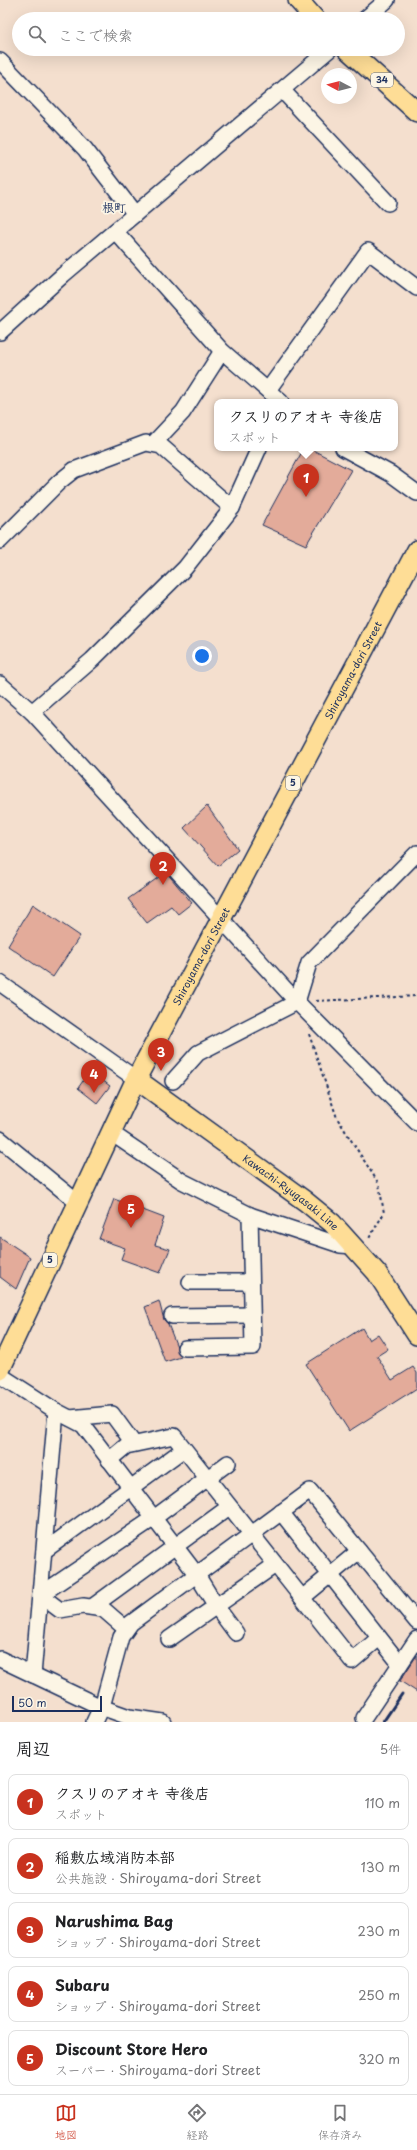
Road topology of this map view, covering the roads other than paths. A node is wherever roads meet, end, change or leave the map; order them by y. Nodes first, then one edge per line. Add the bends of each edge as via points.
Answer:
1 (298, 0) edge
2 (387, 0) edge
3 (309, 12) edge
4 (373, 12) edge
5 (322, 56) edge
6 (354, 56) edge
7 (0, 61) edge
8 (282, 90) junction
9 (417, 112) edge
10 (388, 203) dead end
11 (135, 214) junction
12 (115, 231) junction
13 (417, 288) edge
14 (2, 326) edge
15 (222, 352) junction
16 (268, 390) junction
17 (278, 399) edge
18 (154, 444) junction
19 (258, 451) edge
20 (349, 451) edge
21 (417, 493) edge
22 (232, 508) junction
23 (0, 541) edge
24 (417, 550) edge
25 (1, 686) edge
26 (32, 712) junction
27 (417, 854) edge
28 (222, 918) junction
29 (0, 983) edge
30 (296, 1002) junction
31 (136, 1079) junction
32 (173, 1081) dead end
33 (414, 1114) edge
34 (110, 1132) junction
35 (0, 1139) edge
36 (77, 1202) junction
37 (250, 1216) junction
38 (357, 1249) junction
39 (190, 1282) dead end
40 (251, 1282) junction
41 (252, 1315) junction
42 (172, 1316) dead end
43 (417, 1335) edge
44 (185, 1348) dead end
45 (0, 1370) edge
46 (0, 1375) edge
47 (56, 1411) junction
48 (70, 1418) junction
49 (134, 1444) junction
50 (184, 1449) junction
51 (109, 1460) junction
52 (228, 1463) dead end
53 (207, 1478) junction
54 (131, 1488) junction
55 (229, 1507) junction
56 (281, 1512) junction
57 (154, 1518) junction
58 (251, 1535) junction
59 (174, 1545) junction
60 (44, 1551) junction
61 (359, 1551) junction
62 (275, 1565) junction
63 (197, 1575) junction
64 (330, 1575) junction
65 (40, 1595) junction
66 (302, 1598) junction
67 (216, 1606) junction
68 (92, 1607) junction
69 (417, 1622) edge
70 (126, 1629) junction
71 (236, 1633) dead end
72 (379, 1638) junction
73 (168, 1639) dead end
74 (417, 1639) edge
75 (0, 1659) edge
76 (400, 1664) junction
77 (33, 1675) junction
78 (101, 1707) junction
79 (364, 1718) dead end
80 (94, 1722) edge
81 (163, 1722) edge

1 - 3 main road
2 - 4 street
5 - 8 street
6 - 9 main road, 34
7 - 11 street via 85,149
8 - 10 street
8 - 11 street
11 - 12 street
12 - 14 street
12 - 15 street
13 - 16 street via 368,251
15 - 16 street
15 - 18 street via 183,412
16 - 17 street
18 - 22 street via 162,446
18 - 23 street via 146,444 74,470
19 - 22 street
20 - 21 street via 391,474
22 - 26 street via 185,568 92,660
24 - 28 main road, Shiroyama-dori Street / 5
25 - 26 street
26 - 28 street
27 - 30 street via 308,963
28 - 30 street
28 - 31 main road, Shiroyama-dori Street / 5
29 - 31 street
30 - 32 street via 198,1053
30 - 33 street
31 - 34 main road, Shiroyama-dori Street / 5
31 - 38 main road, Kawachi-Ryugasaki Line via 305,1201 332,1223
34 - 36 main road, Shiroyama-dori Street / 5
34 - 37 street via 182,1182
35 - 36 street
36 - 45 main road, Shiroyama-dori Street / 5
37 - 38 street
37 - 40 street
38 - 43 main road, Kawachi-Ryugasaki Line via 394,1296
39 - 40 street
40 - 41 street
41 - 42 street
41 - 44 street via 253,1347
46 - 47 street
47 - 48 street
47 - 60 street
48 - 49 street via 112,1414
48 - 51 street via 83,1425
49 - 50 street via 174,1436
49 - 51 street via 126,1446
50 - 53 street
50 - 54 street
51 - 54 street
52 - 53 street
53 - 55 street
53 - 57 street
54 - 57 street
54 - 60 street
55 - 58 street
55 - 59 street
56 - 58 street
56 - 61 street via 310,1490
56 - 64 street
57 - 59 street
57 - 65 street
58 - 62 street
58 - 63 street
59 - 63 street
59 - 68 street
60 - 65 street
61 - 64 street
61 - 69 street
62 - 66 street
62 - 67 street
63 - 67 street
63 - 70 street
64 - 66 street
64 - 72 street
65 - 68 street via 60,1610
65 - 77 street
66 - 72 street via 352,1661
67 - 71 street
67 - 73 street
68 - 70 street via 103,1609
70 - 78 street via 121,1637
72 - 76 street
74 - 76 street
75 - 77 street
76 - 79 street
77 - 78 street
78 - 80 street
78 - 81 street via 129,1717

